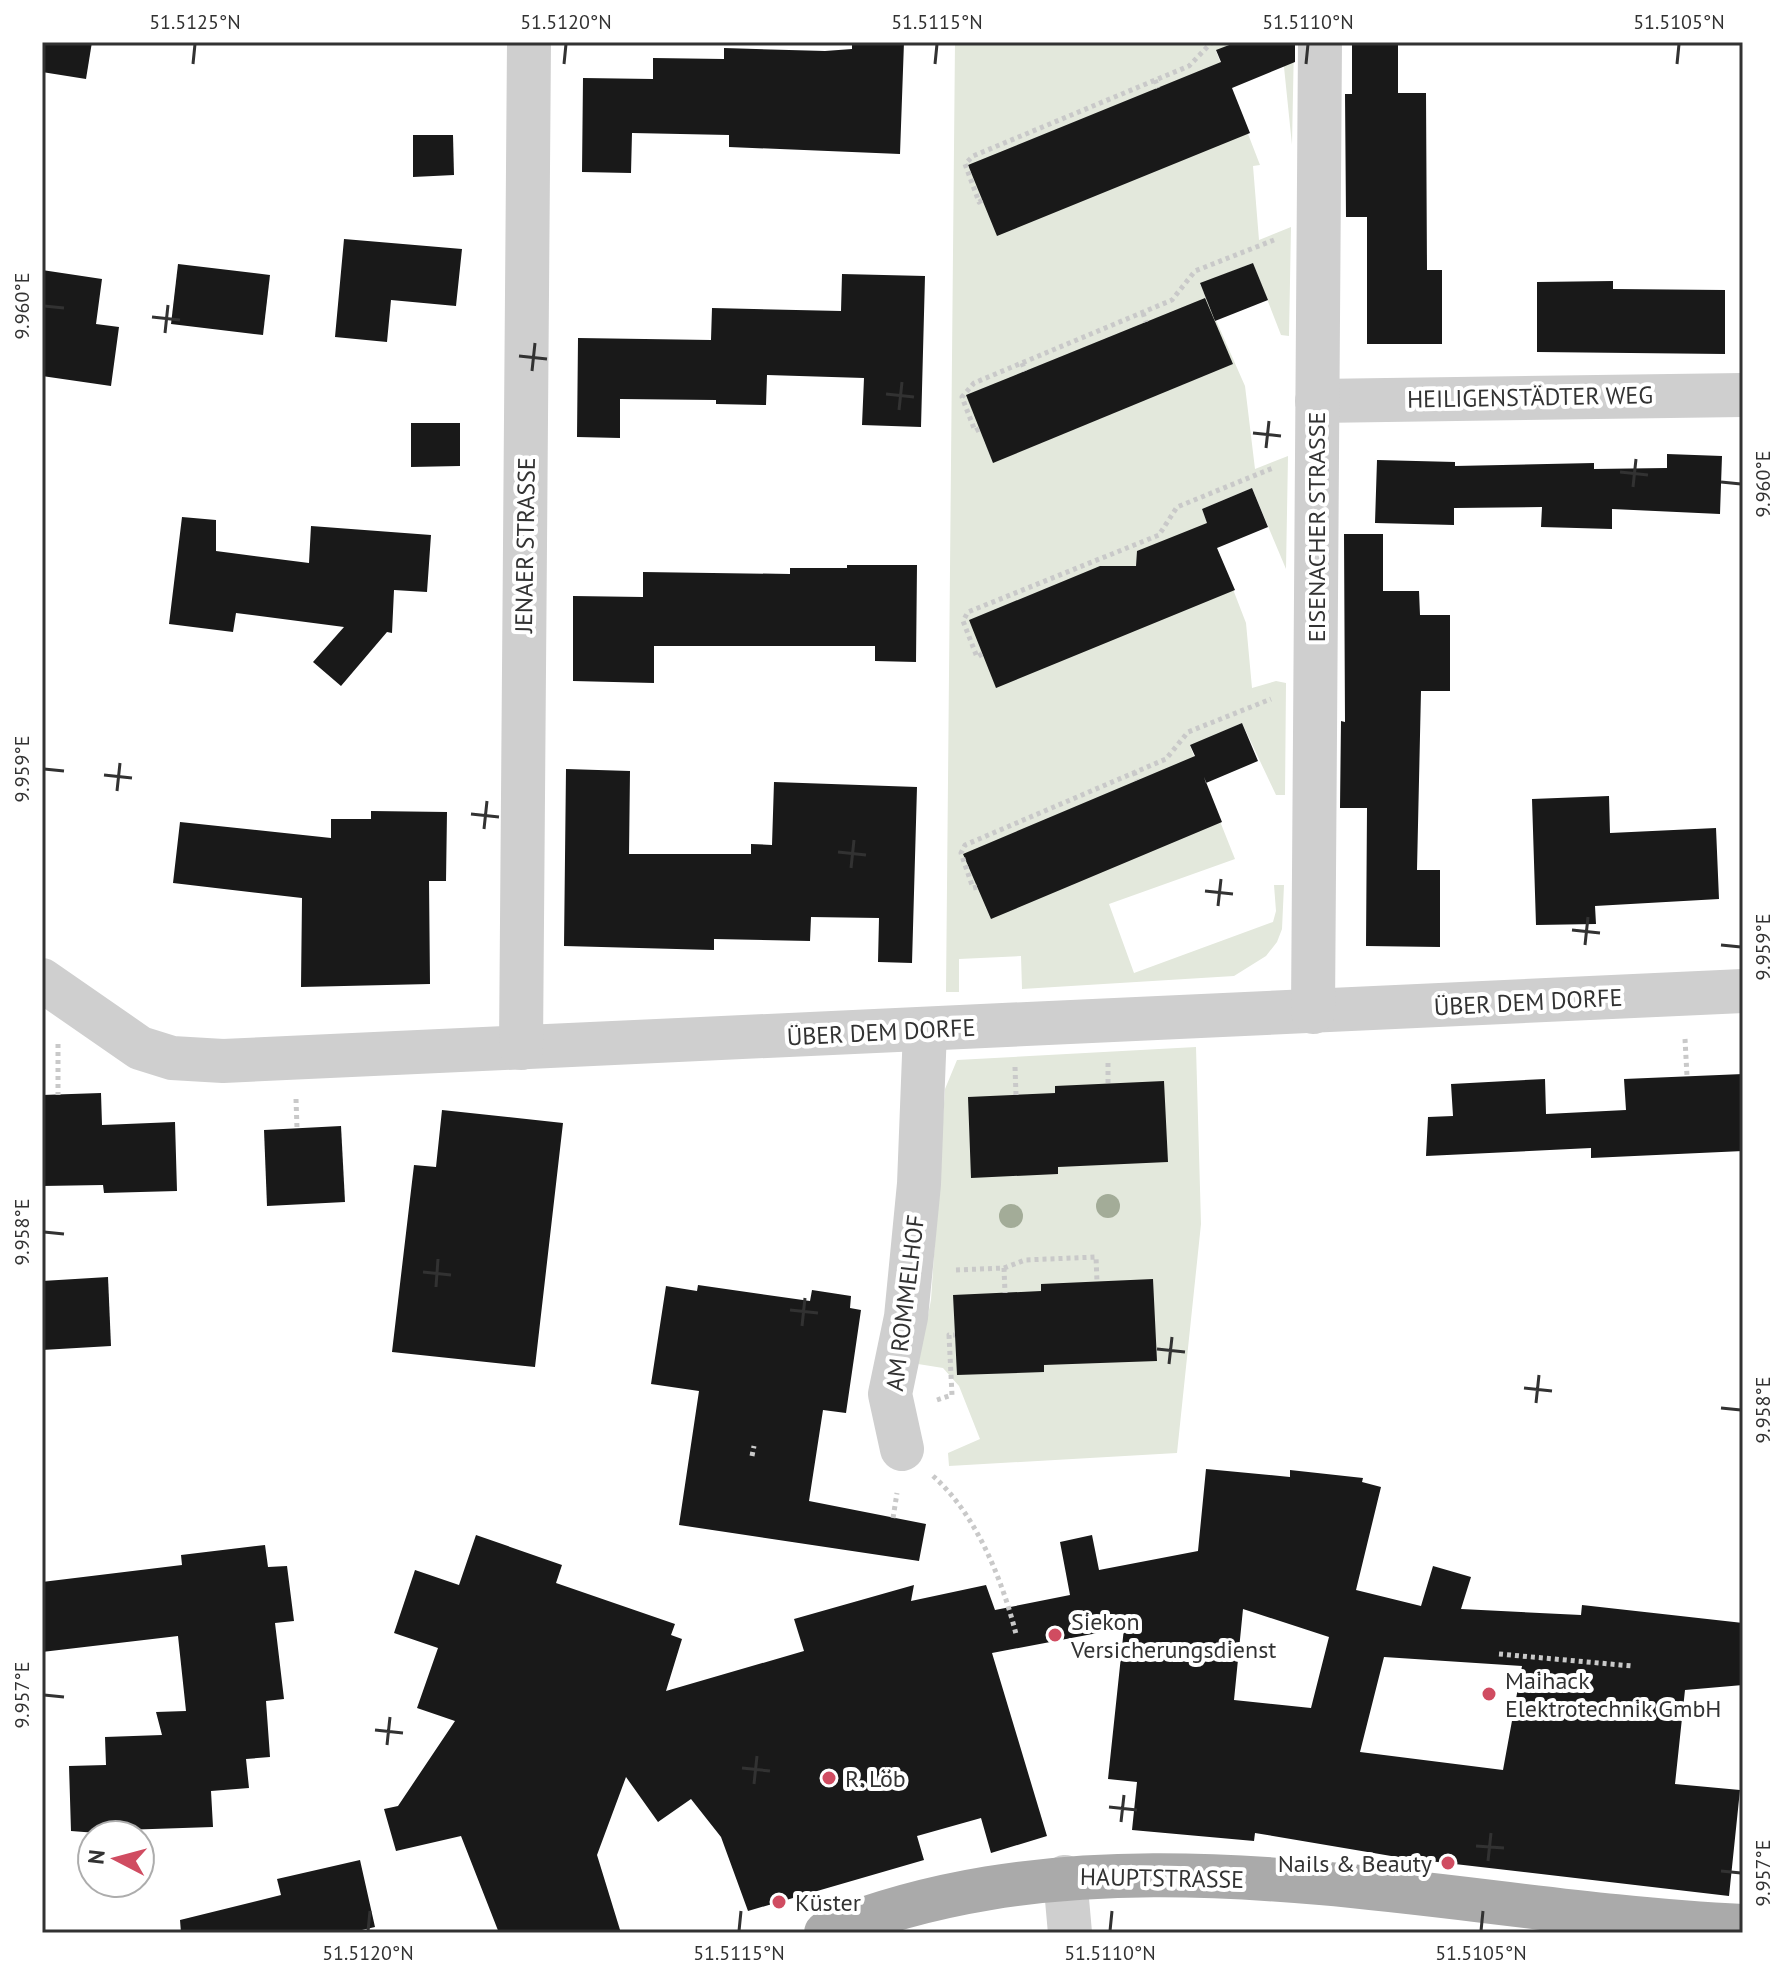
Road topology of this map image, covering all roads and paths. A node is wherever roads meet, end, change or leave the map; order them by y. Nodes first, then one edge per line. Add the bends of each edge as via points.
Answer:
1 (529, 42) edge
2 (1212, 42) edge
3 (1320, 42) edge
4 (1155, 80) junction
5 (1158, 88) dead end
6 (982, 200) dead end
7 (1318, 232) junction
8 (1143, 313) junction
9 (1146, 322) dead end
10 (1022, 363) junction
11 (1025, 371) dead end
12 (1743, 395) edge
13 (1317, 401) junction
14 (979, 429) dead end
15 (1317, 462) junction
16 (982, 654) dead end
17 (1315, 691) junction
18 (1134, 772) junction
19 (1137, 780) dead end
20 (1018, 822) junction
21 (1021, 830) dead end
22 (977, 887) dead end
23 (42, 980) edge
24 (1743, 991) edge
25 (1313, 1012) junction
26 (925, 1030) junction
27 (521, 1048) junction
28 (1004, 1268) junction
29 (911, 1272) junction
30 (1097, 1282) dead end
31 (1005, 1293) dead end
32 (754, 1446) dead end
33 (902, 1449) joint
34 (752, 1456) dead end
35 (1016, 1634) dead end
36 (1499, 1654) dead end
37 (1632, 1666) dead end
38 (1065, 1877) junction
39 (1743, 1926) edge
40 (826, 1933) edge
41 (1070, 1933) edge

1 - 27 street, JENAER STRASSE
2 - 4 path via 1189,66
3 - 7 street, EISENACHER STRASSE
4 - 5 path
4 - 6 path via 973,156 965,164
7 - 8 path via 1291,233 1195,271 1172,300
7 - 13 street, EISENACHER STRASSE
8 - 9 path
8 - 10 path
10 - 11 path
10 - 14 path via 974,383 964,393 975,431
12 - 13 street, HEILIGENSTÄDTER WEG
13 - 15 street, EISENACHER STRASSE
15 - 16 path via 1288,462 1177,507 1159,535 1146,544 968,612 963,621 977,657
15 - 17 street, EISENACHER STRASSE
17 - 18 path via 1286,693 1188,732 1166,759
17 - 25 street, EISENACHER STRASSE
18 - 19 path
18 - 20 path
20 - 21 path
20 - 22 path via 965,845 961,853 973,888
23 - 27 street, ÜBER DEM DORFE via 118,1036 172,1058 223,1061
24 - 25 street, ÜBER DEM DORFE
25 - 26 street, ÜBER DEM DORFE
26 - 27 street, ÜBER DEM DORFE
26 - 29 street, AM ROMMELHOF
28 - 29 path
28 - 30 path via 1025,1260 1096,1257
28 - 31 path
29 - 33 street, AM ROMMELHOF via 890,1394
32 - 34 path
33 - 35 path via 947,1489 975,1531 1010,1608
36 - 37 path
38 - 39 main road, HAUPTSTRASSE via 1188,1874
38 - 40 main road, HAUPTSTRASSE via 923,1904
38 - 41 street

